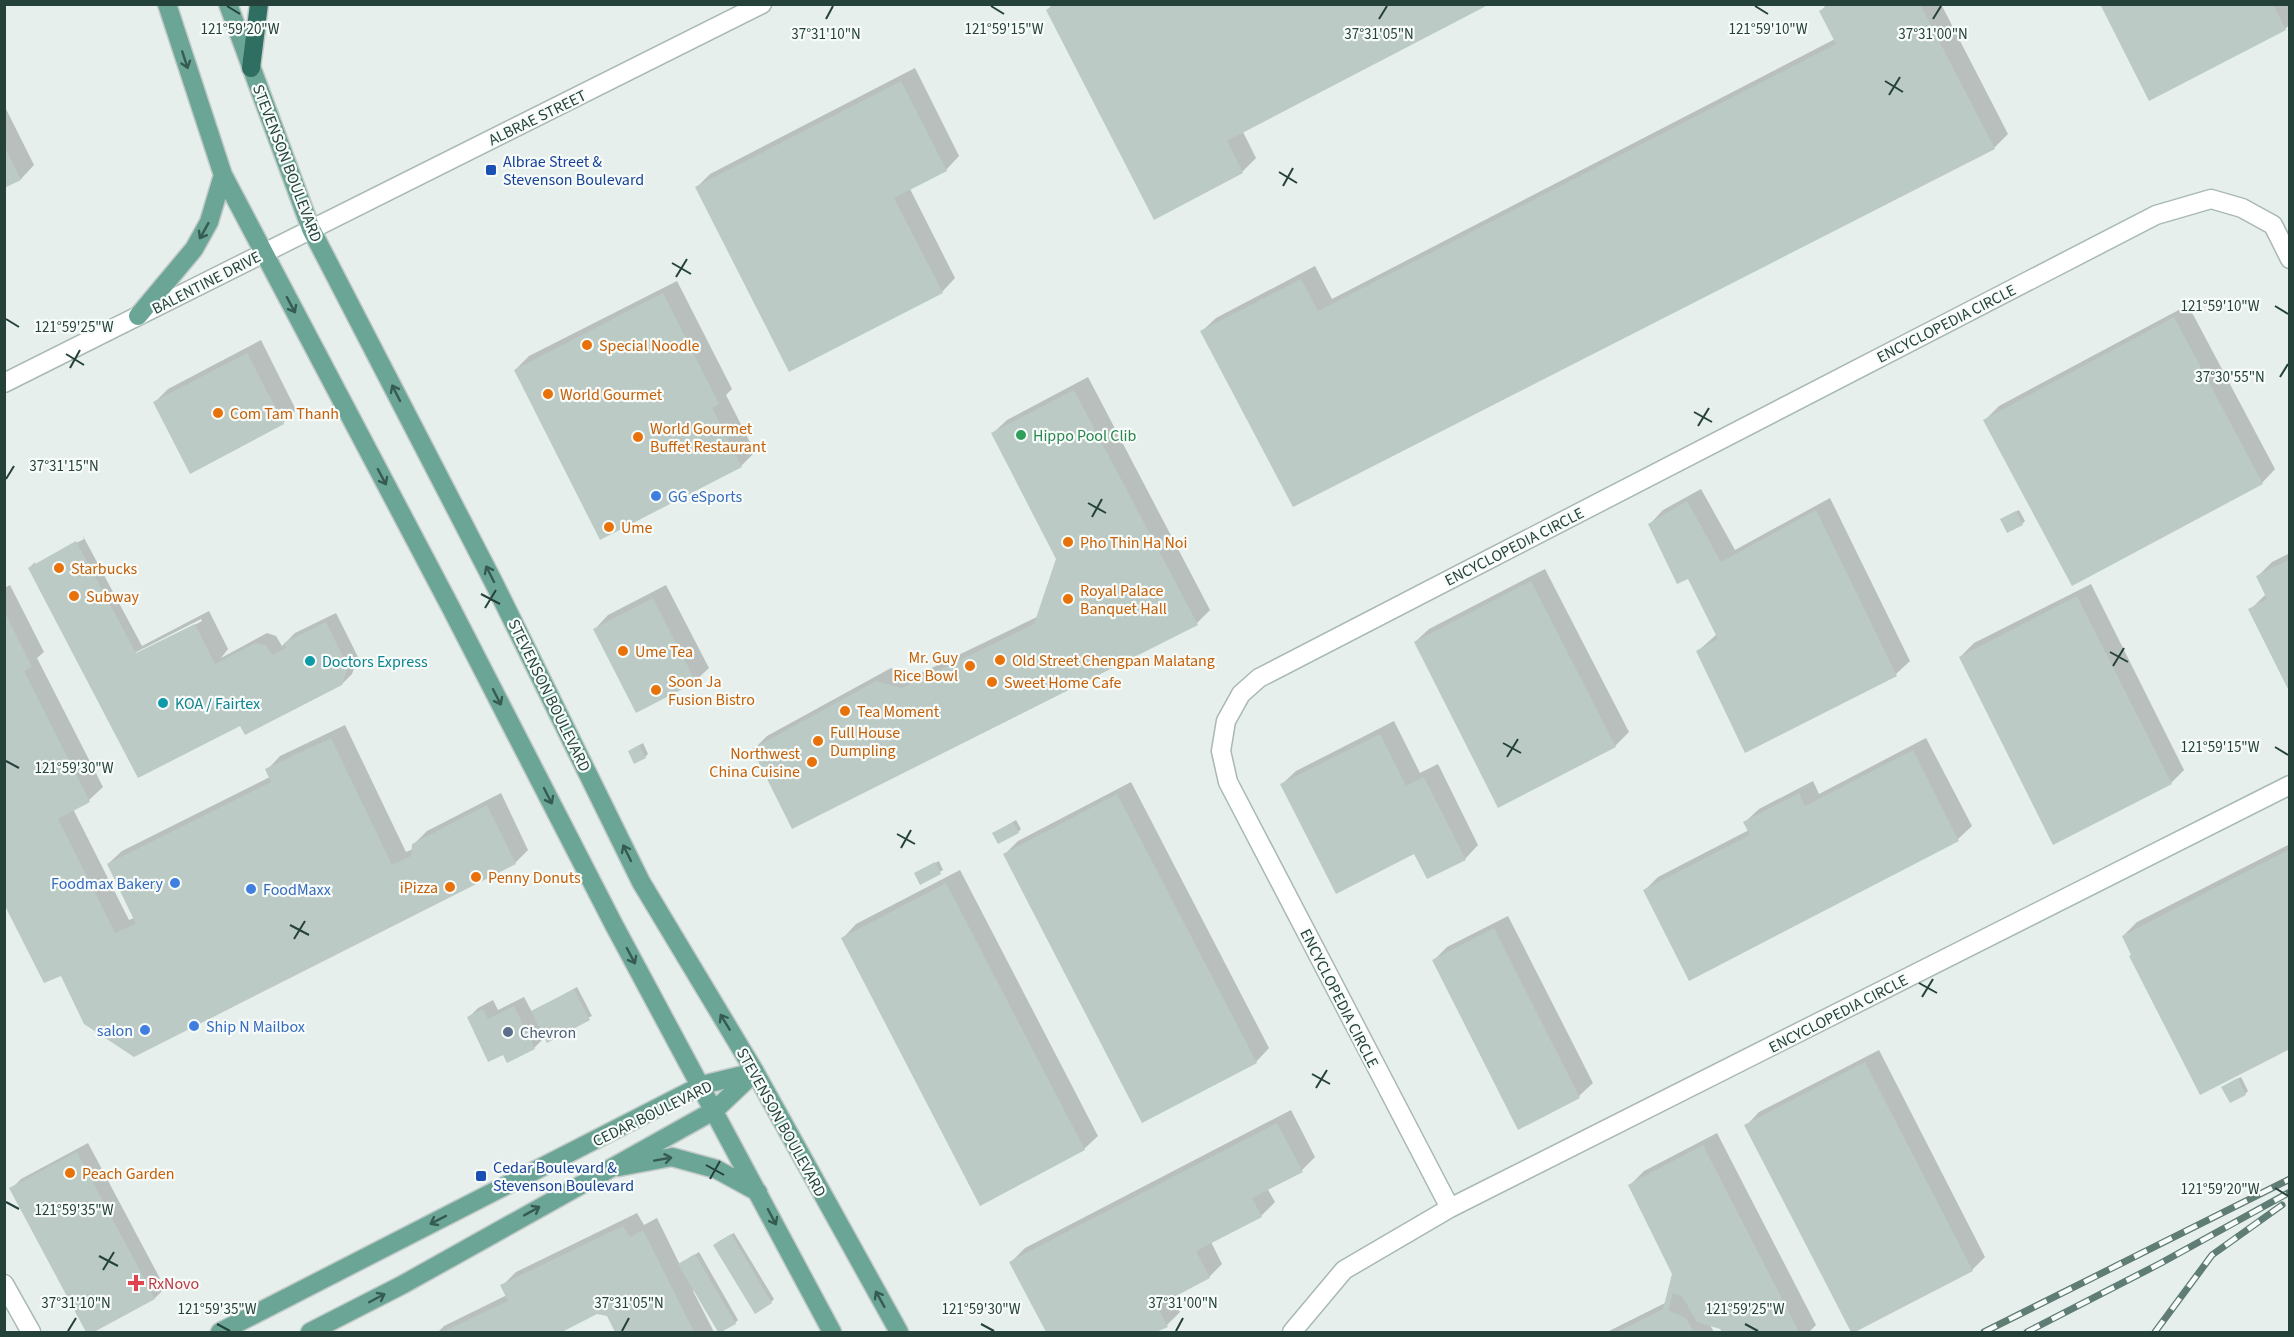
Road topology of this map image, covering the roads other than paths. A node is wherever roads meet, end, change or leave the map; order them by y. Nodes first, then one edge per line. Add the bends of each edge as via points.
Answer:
1 (167, 4) edge
2 (228, 4) edge
3 (260, 4) edge
4 (762, 4) edge
5 (251, 68) junction
6 (223, 176) junction
7 (311, 229) junction
8 (264, 253) junction
9 (2289, 260) edge
10 (138, 316) junction
11 (4, 383) edge
12 (2289, 786) edge
13 (755, 1072) junction
14 (702, 1085) junction
15 (715, 1110) junction
16 (605, 1170) junction
17 (758, 1192) junction
18 (1450, 1208) junction
19 (4, 1284) edge
20 (31, 1332) edge
21 (220, 1332) edge
22 (310, 1332) edge
23 (832, 1332) edge
24 (899, 1332) edge
25 (1292, 1332) edge

1 -> 6 main road
2 - 5 main road, STEVENSON BOULEVARD
3 - 5 highway
4 - 7 street, ALBRAE STREET
5 - 7 main road, STEVENSON BOULEVARD
6 - 8 main road
6 -> 10 main road via 209,222 194,249
7 - 8 street, BALENTINE DRIVE
13 -> 7 main road, STEVENSON BOULEVARD via 641,882 494,583
8 - 10 street, BALENTINE DRIVE
8 -> 14 main road
9 - 18 street, ENCYCLOPEDIA CIRCLE via 2273,225 2242,208 2211,199 2156,215 1277,668 1240,694 1226,721 1221,751 1228,782
10 - 11 street, BALENTINE DRIVE
12 - 18 street, ENCYCLOPEDIA CIRCLE
13 - 14 main road, CEDAR BOULEVARD
13 - 15 main road, CEDAR BOULEVARD
24 -> 13 main road, STEVENSON BOULEVARD
14 - 15 main road
14 -> 21 main road, CEDAR BOULEVARD
15 - 16 main road, CEDAR BOULEVARD
15 - 17 main road
16 -> 17 main road via 672,1157 716,1169
22 -> 16 main road, CEDAR BOULEVARD
17 -> 23 main road
18 - 25 street, ENCYCLOPEDIA CIRCLE via 1344,1270
19 - 20 street

